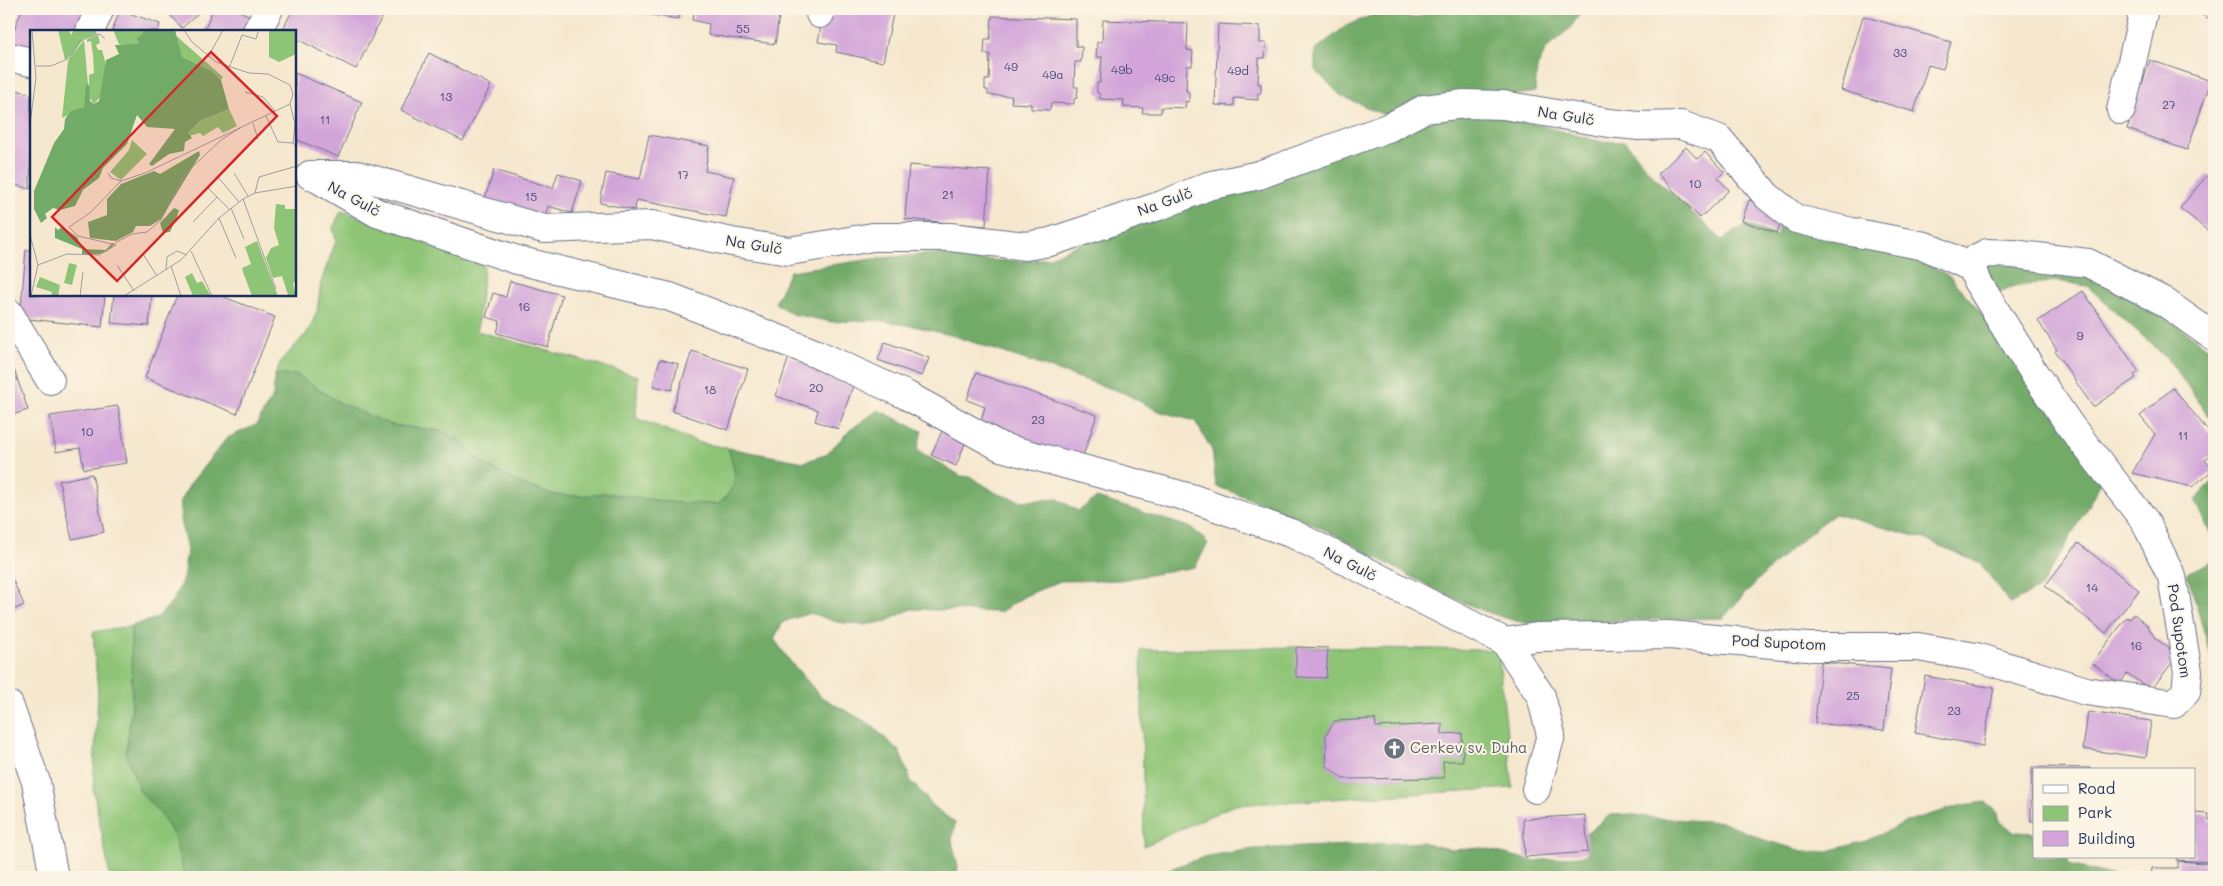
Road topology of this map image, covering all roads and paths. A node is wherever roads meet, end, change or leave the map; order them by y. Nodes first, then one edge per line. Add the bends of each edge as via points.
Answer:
1 (100, 9) edge
2 (269, 9) edge
3 (2144, 9) edge
4 (90, 30) edge
5 (258, 30) edge
6 (9, 57) edge
7 (30, 62) edge
8 (2121, 110) dead end
9 (303, 170) edge
10 (1973, 268) junction
11 (9, 313) edge
12 (2214, 337) edge
13 (50, 380) dead end
14 (1506, 642) junction
15 (9, 705) edge
16 (1536, 789) dead end
17 (54, 877) edge

1 - 4 street
2 - 5 street
3 - 8 street
6 - 7 street
9 - 10 street, Na Gulč via 357,175 544,228 652,225 789,251 873,237 950,237 1026,246 1050,242 1162,205 1208,186 1259,175 1390,127 1424,109 1464,104 1503,105 1609,123 1681,125 1719,139 1767,196 1796,219 1925,246
9 - 14 street, Na Gulč via 377,212 517,260 670,297 817,354 906,395 1000,447 1191,498 1292,534
10 - 12 street via 1977,258 1987,253 2088,263 2163,301
10 - 14 street, Pod Supotom via 1977,281 2034,373 2071,427 2145,521 2172,577 2188,672 2186,692 2174,704 2086,690 1976,657 1918,647 1807,647 1668,635 1537,637
11 - 13 street
14 - 16 street via 1541,696 1551,735
15 - 17 street via 36,782

